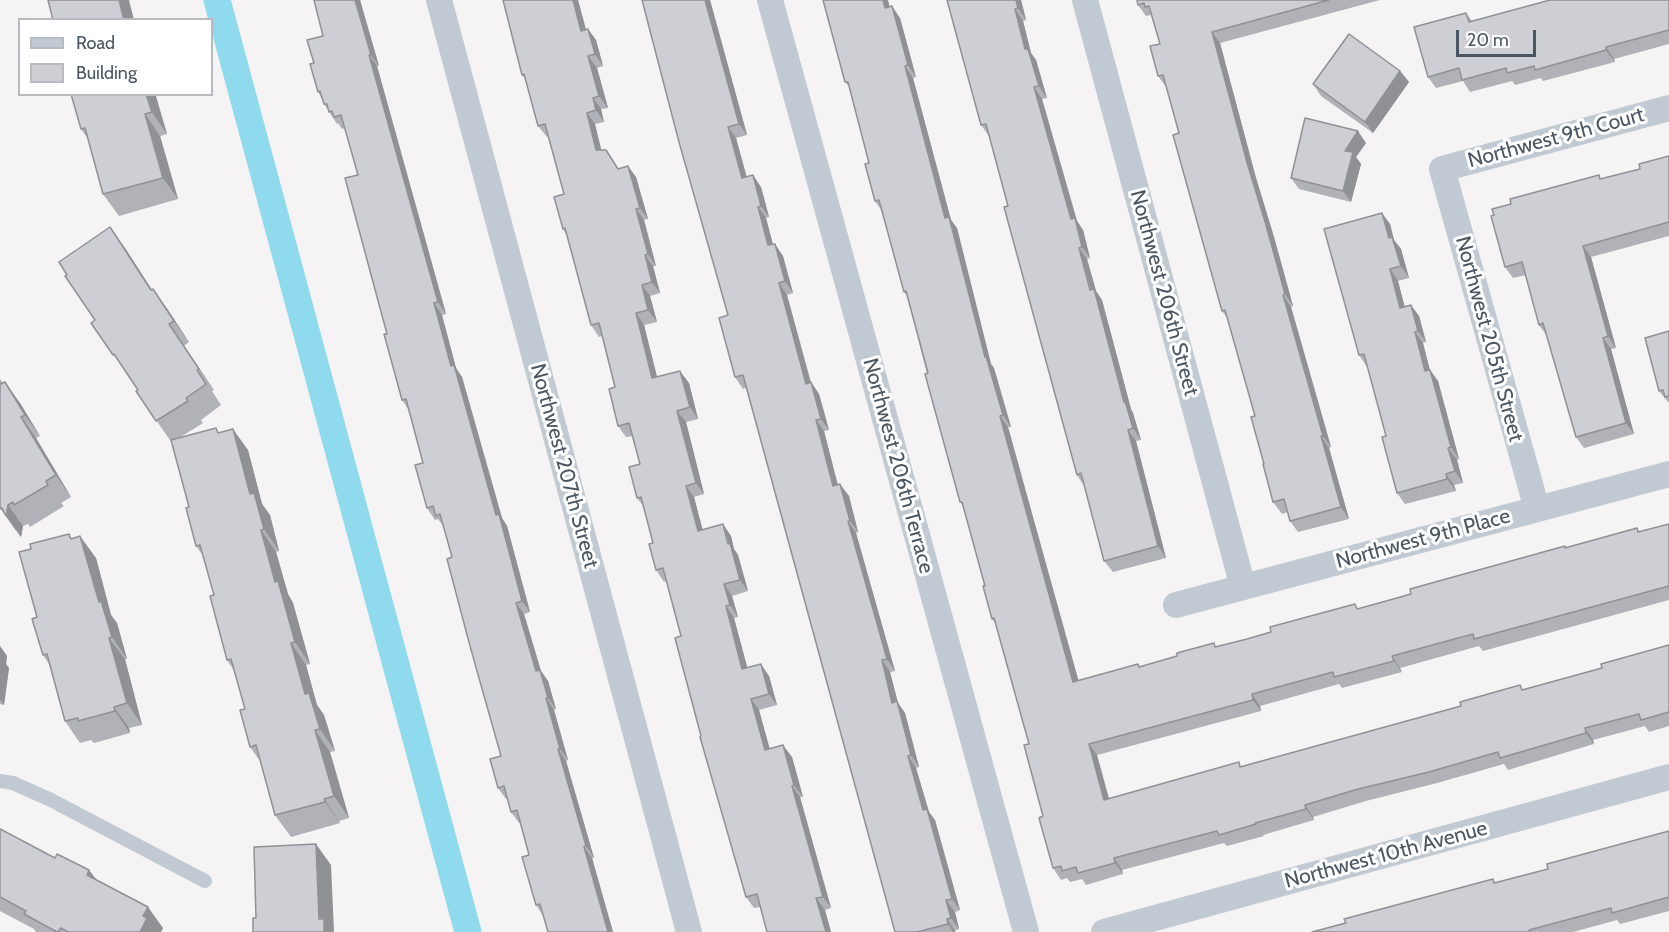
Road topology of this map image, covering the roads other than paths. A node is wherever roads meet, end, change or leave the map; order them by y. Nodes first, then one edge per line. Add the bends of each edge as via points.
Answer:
1 (439, 0) edge
2 (770, 0) edge
3 (1085, 0) edge
4 (1669, 108) edge
5 (1442, 169) joint
6 (1669, 474) edge
7 (1537, 509) junction
8 (1243, 587) junction
9 (1176, 605) dead end
10 (1669, 777) edge
11 (0, 781) edge
12 (205, 882) dead end
13 (689, 932) edge
14 (1026, 932) edge
15 (1104, 932) edge

1 - 13 street, Northwest 207th Street
2 - 14 street, Northwest 206th Terrace
3 - 8 street, Northwest 206th Street
4 - 5 street, Northwest 9th Court
5 - 7 street, Northwest 205th Street
6 - 7 street, Northwest 9th Place
7 - 8 street, Northwest 9th Place
8 - 9 street, Northwest 9th Place
10 - 15 street, Northwest 10th Avenue
11 - 12 lane via 51,800

